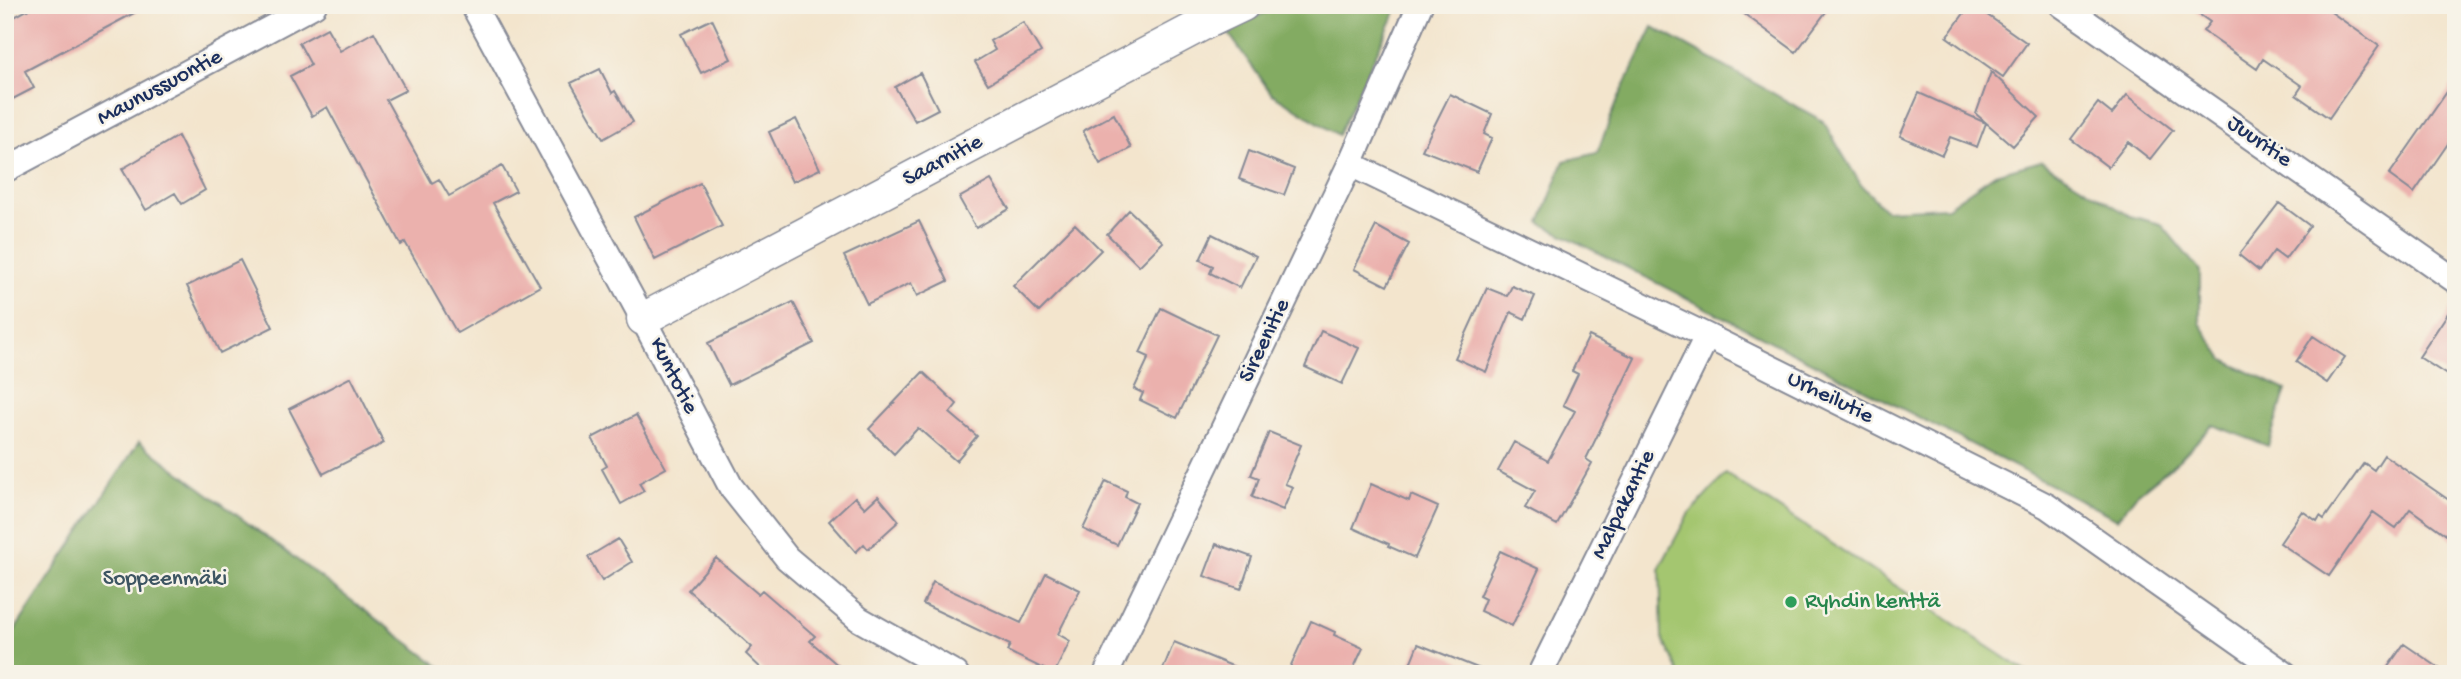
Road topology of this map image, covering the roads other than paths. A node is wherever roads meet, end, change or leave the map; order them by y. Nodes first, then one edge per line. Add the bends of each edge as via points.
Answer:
1 (314, 5) edge
2 (473, 5) edge
3 (1243, 5) edge
4 (1420, 5) edge
5 (2062, 5) edge
6 (1198, 15) edge
7 (1350, 164) junction
8 (5, 170) edge
9 (2456, 281) edge
10 (643, 318) junction
11 (1707, 336) junction
12 (956, 674) edge
13 (1106, 674) edge
14 (1540, 674) edge
15 (2285, 674) edge

1 - 8 street, Maunussuontie
2 - 10 street, Kuntotie
3 - 6 street, Saarnitie
4 - 7 street, Sireenitie
5 - 9 street, Juuritie
6 - 10 street, Saarnitie
7 - 11 street, Urheilutie
7 - 13 street, Sireenitie
10 - 12 street, Kuntotie via 731,487 787,558 859,619
11 - 14 street, Malpakantie
11 - 15 street, Urheilutie via 2047,506

